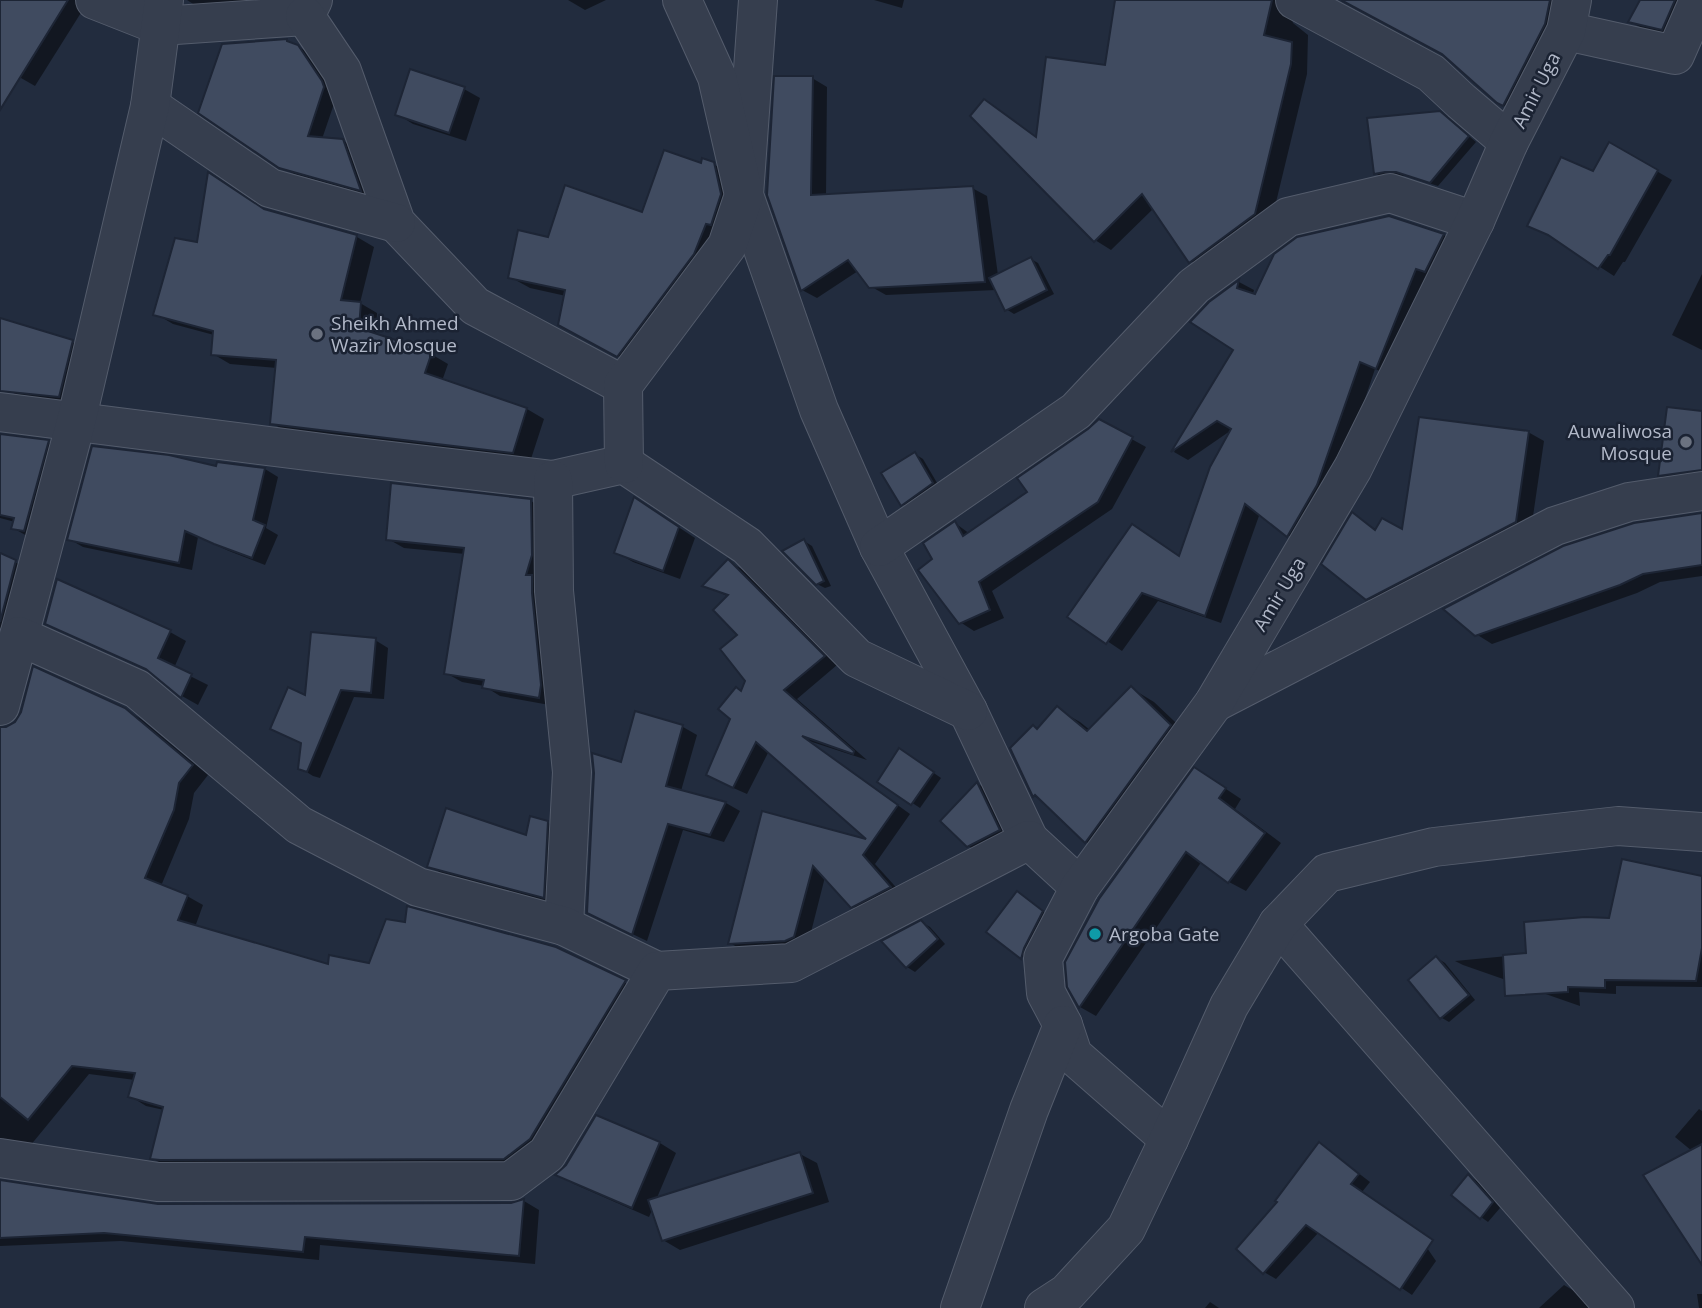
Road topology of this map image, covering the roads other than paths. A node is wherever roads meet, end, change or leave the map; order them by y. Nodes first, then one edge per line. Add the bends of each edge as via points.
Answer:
1 (95, 0) edge
2 (682, 0) edge
3 (758, 0) edge
4 (1295, 0) edge
5 (1699, 0) edge
6 (309, 8) edge
7 (163, 13) edge
8 (1569, 16) edge
9 (1688, 63) edge
10 (150, 106) junction
11 (1509, 142) junction
12 (744, 195) junction
13 (1475, 220) junction
14 (396, 223) junction
15 (623, 385) junction
16 (0, 412) edge
17 (76, 422) junction
18 (624, 464) junction
19 (553, 480) junction
20 (1702, 491) edge
21 (879, 547) junction
22 (19, 636) junction
23 (1214, 704) junction
24 (0, 706) edge
25 (968, 711) junction
26 (1702, 832) edge
27 (1029, 840) junction
28 (1080, 887) junction
29 (1278, 924) junction
30 (564, 926) junction
31 (657, 971) junction
32 (1063, 1026) junction
33 (1169, 1139) junction
34 (0, 1158) edge
35 (960, 1308) edge
36 (1044, 1308) edge
37 (1615, 1308) edge

1 - 7 street
2 - 12 street via 717,77
3 - 12 street
4 - 11 street via 1431,73
5 - 9 street
6 - 7 street
6 - 14 street via 342,71
7 - 10 street
8 - 9 street
8 - 11 street, Amir Uga
10 - 14 street via 270,188
10 - 17 street
11 - 13 street, Amir Uga
12 - 15 street via 727,246
12 - 21 street via 818,410
13 - 21 street via 1390,193 1288,217 1194,286 1076,411
13 - 23 street, Amir Uga via 1353,468
14 - 15 street via 475,306
15 - 18 street
16 - 17 street
17 - 19 street
17 - 22 street
18 - 19 street
18 - 25 street via 747,546 857,658
19 - 30 street via 554,591 572,772
20 - 23 street via 1629,502 1555,526
21 - 25 street
22 - 24 street
22 - 30 street via 137,689 299,825 418,887
23 - 28 street, Amir Uga
25 - 27 street
26 - 29 street via 1618,826 1434,847 1327,873
27 - 28 street
27 - 31 street via 791,963
28 - 32 street, Amir Uga via 1043,958 1046,993
29 - 33 street via 1229,1006
29 - 37 street
30 - 31 street
31 - 34 street via 547,1154 511,1181 158,1182
32 - 33 street, Amir Uga via 1073,1055
32 - 35 street
33 - 36 street via 1126,1229 1067,1293

